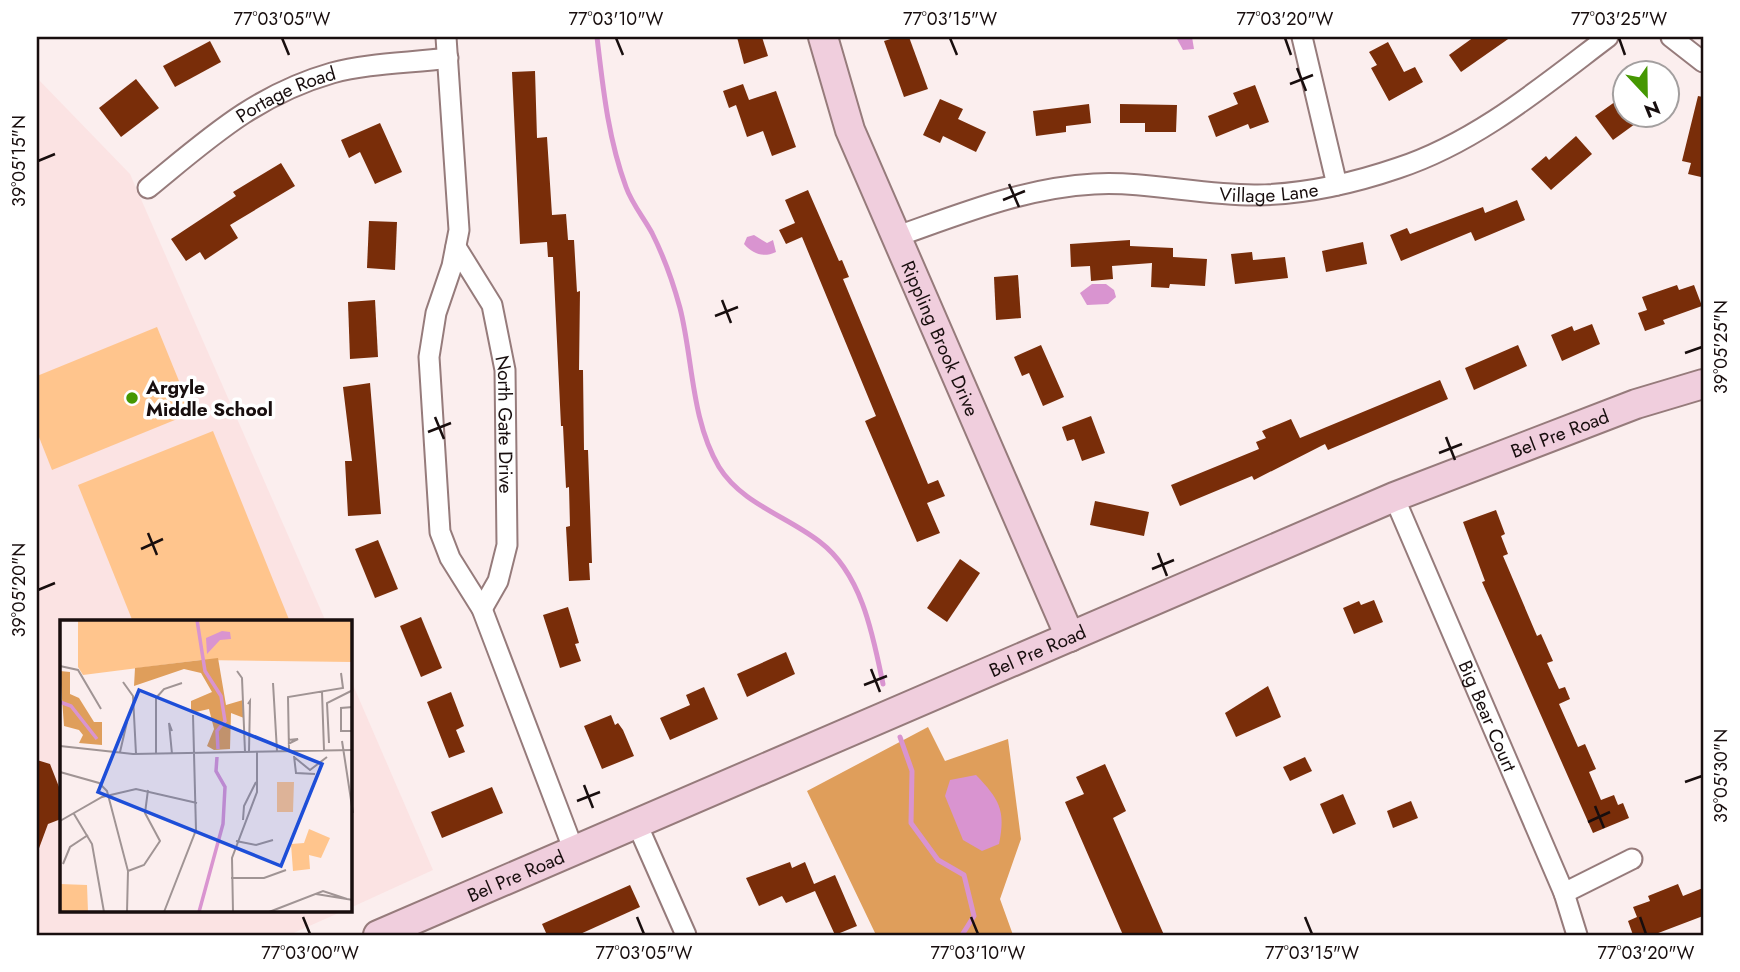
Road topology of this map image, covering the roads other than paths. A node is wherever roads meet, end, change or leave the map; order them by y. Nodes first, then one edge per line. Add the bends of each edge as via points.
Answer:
1 (446, 37) edge
2 (822, 37) edge
3 (1302, 37) edge
4 (1608, 37) edge
5 (1671, 37) edge
6 (448, 58) junction
7 (1703, 62) edge
8 (1336, 185) junction
9 (148, 188) dead end
10 (895, 237) junction
11 (456, 247) junction
12 (1703, 384) edge
13 (1394, 497) junction
14 (482, 609) junction
15 (1070, 637) junction
16 (637, 824) junction
17 (574, 851) junction
18 (1632, 859) dead end
19 (1564, 893) junction
20 (412, 929) edge
21 (378, 935) edge
22 (686, 935) edge
23 (1577, 935) edge

1 - 6 street
2 - 10 main road, Rippling Brook Drive via 850,130
3 - 8 street
4 - 8 street, Village Lane via 1510,110 1437,152
5 - 7 street
6 - 9 street, Portage Road via 333,73 274,95 235,116
6 - 11 street via 459,230
8 - 10 street, Village Lane via 1258,195 1096,184 1029,191
10 - 15 main road, Rippling Brook Drive
11 - 14 street via 436,313 429,357 440,531 450,558
11 - 14 street, North Gate Drive via 492,305 505,370 507,545 498,581
12 - 13 main road, Bel Pre Road via 1636,404
13 - 15 main road, Bel Pre Road
13 - 19 street, Big Bear Court
14 - 17 street
15 - 16 main road, Bel Pre Road
16 - 17 main road, Bel Pre Road
16 - 22 street
17 - 20 main road, Bel Pre Road
18 - 19 street
19 - 23 street, Big Bear Court
20 - 21 main road, Bel Pre Road

